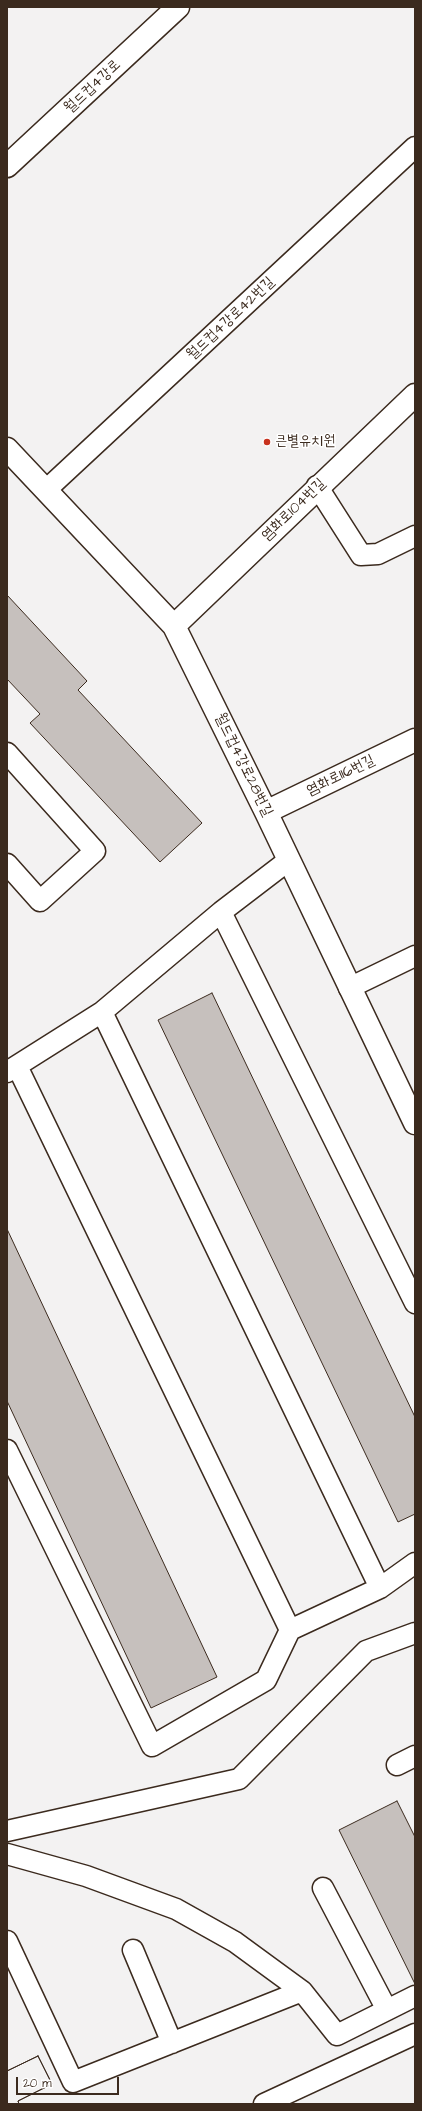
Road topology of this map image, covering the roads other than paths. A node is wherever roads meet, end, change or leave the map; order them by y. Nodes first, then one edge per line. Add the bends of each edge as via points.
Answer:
1 (178, 7) edge
2 (415, 147) edge
3 (7, 166) edge
4 (415, 395) edge
5 (7, 449) edge
6 (317, 486) junction
7 (46, 490) junction
8 (415, 536) edge
9 (174, 626) junction
10 (415, 740) edge
11 (7, 753) edge
12 (266, 812) junction
13 (289, 860) junction
14 (7, 864) edge
15 (221, 912) junction
16 (415, 956) edge
17 (349, 988) junction
18 (102, 1012) junction
19 (12, 1069) edge
20 (415, 1123) edge
21 (415, 1303) edge
22 (7, 1450) edge
23 (415, 1563) edge
24 (380, 1588) junction
25 (290, 1630) junction
26 (415, 1633) edge
27 (415, 1756) edge
28 (396, 1765) dead end
29 (7, 1831) edge
30 (7, 1854) edge
31 (324, 1888) dead end
32 (7, 1941) edge
33 (133, 1950) dead end
34 (302, 1991) junction
35 (415, 1996) edge
36 (387, 2010) junction
37 (415, 2034) edge
38 (172, 2043) junction
39 (264, 2104) edge

1 - 3 street, 월드컵4강로
2 - 7 lane, 월드컵4강로42번길
4 - 6 street, 염화로104번길
5 - 7 street, 월드컵4강로28번길
6 - 8 lane via 361,555 378,554
6 - 9 street, 염화로104번길
7 - 9 street, 월드컵4강로28번길
9 - 12 street, 월드컵4강로28번길
10 - 12 street, 염화로116번길
11 - 14 lane via 95,851 40,901
12 - 13 street, 월드컵4강로28번길
13 - 15 lane
13 - 17 street, 월드컵4강로28번길
15 - 18 lane
15 - 21 lane
16 - 17 lane
17 - 20 street, 월드컵4강로28번길
18 - 19 lane
18 - 24 lane
19 - 25 lane
22 - 25 lane via 152,1746 266,1680
23 - 24 lane
24 - 25 lane
26 - 29 lane via 366,1651 239,1779
27 - 28 lane
30 - 34 lane via 86,1876 176,1910 234,1942
31 - 36 lane
32 - 38 lane via 73,2082
33 - 38 lane
34 - 36 lane via 337,2036
34 - 38 lane
35 - 36 lane
37 - 39 lane

